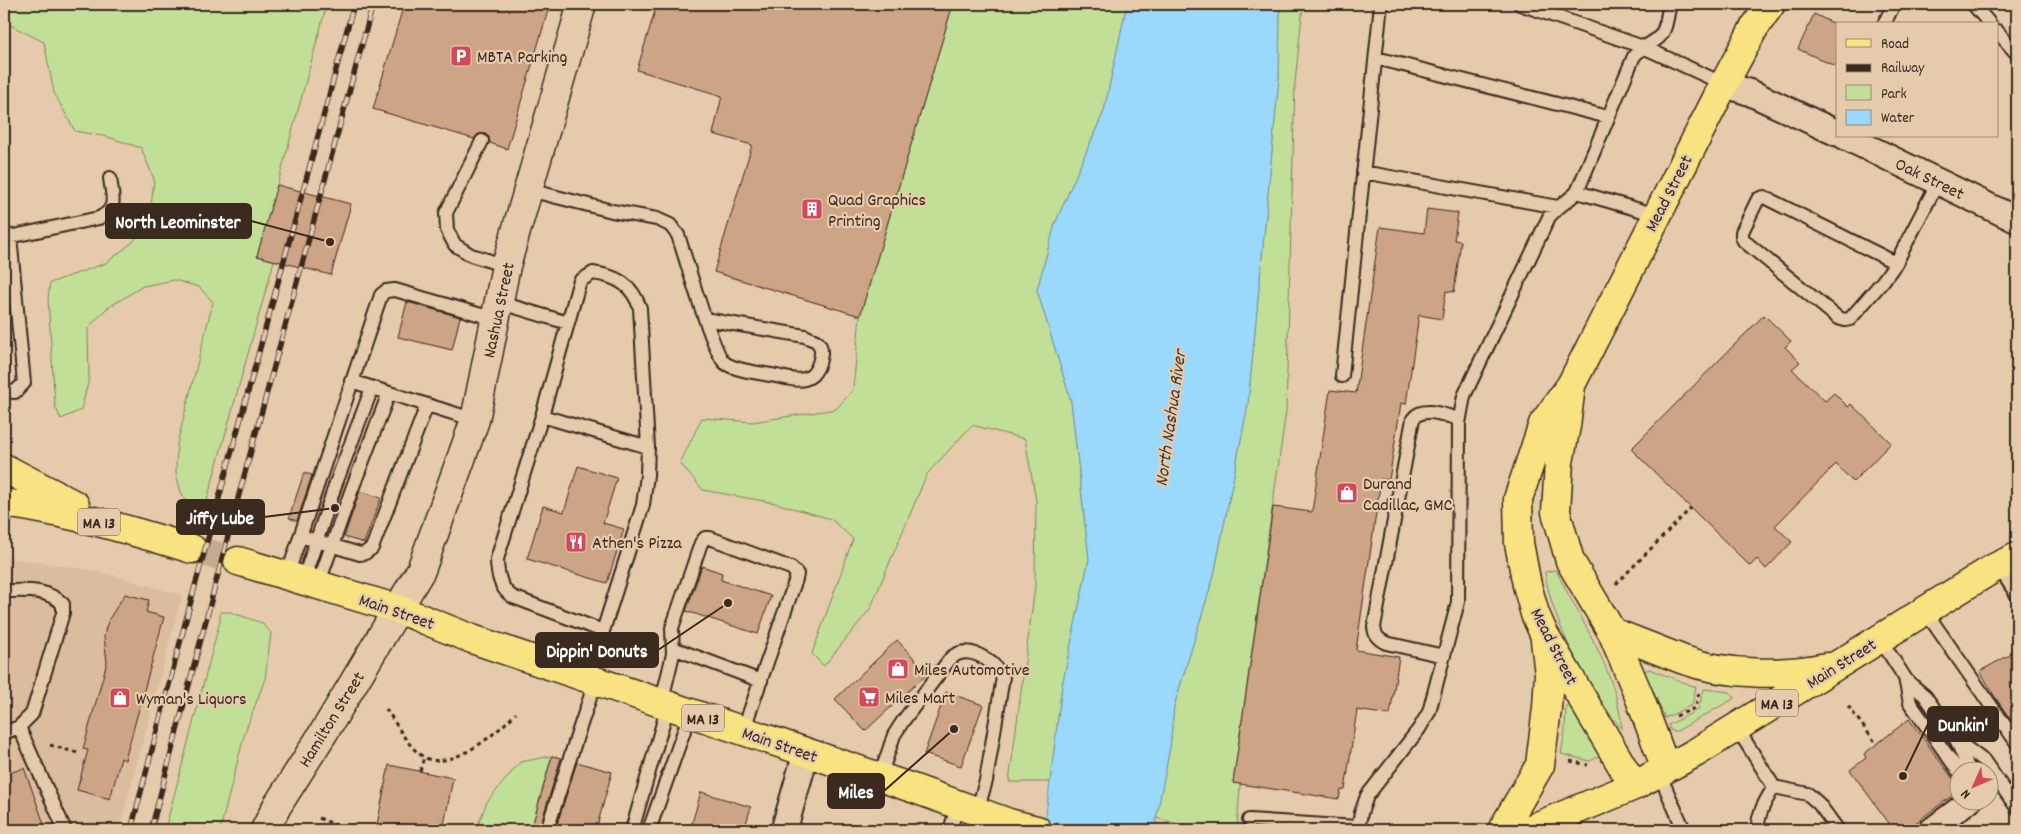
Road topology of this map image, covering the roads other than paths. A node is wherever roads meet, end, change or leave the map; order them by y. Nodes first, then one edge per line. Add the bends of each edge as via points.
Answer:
1 (582, 4) edge
2 (1381, 4) edge
3 (1520, 4) edge
4 (1670, 4) edge
5 (1771, 4) edge
6 (1894, 4) edge
7 (1972, 4) edge
8 (1885, 22) edge
9 (1988, 22) edge
10 (1998, 32) edge
11 (1643, 47) junction
12 (2017, 54) edge
13 (1376, 58) junction
14 (1724, 84) junction
15 (1608, 117) junction
16 (1836, 129) edge
17 (1854, 138) edge
18 (482, 141) dead end
19 (1364, 172) junction
20 (110, 178) dead end
21 (1938, 182) junction
22 (528, 190) junction
23 (1577, 192) junction
24 (1558, 207) junction
25 (1657, 216) junction
26 (2017, 220) edge
27 (7, 237) edge
28 (1896, 263) junction
29 (506, 266) junction
30 (497, 311) junction
31 (705, 319) junction
32 (568, 323) junction
33 (1342, 376) dead end
34 (351, 381) junction
35 (1571, 385) junction
36 (372, 388) junction
37 (4, 391) edge
38 (389, 393) junction
39 (427, 405) junction
40 (542, 416) junction
41 (1460, 419) junction
42 (475, 420) junction
43 (648, 447) junction
44 (4, 468) edge
45 (4, 503) edge
46 (117, 526) junction
47 (300, 536) junction
48 (316, 541) junction
49 (332, 545) junction
50 (192, 549) tunnel mouth
51 (2008, 561) edge
52 (238, 562) tunnel mouth
53 (303, 581) junction
54 (4, 590) edge
55 (2017, 595) edge
56 (398, 609) junction
57 (1925, 611) junction
58 (604, 631) junction
59 (1612, 632) junction
60 (1544, 634) junction
61 (1880, 639) junction
62 (672, 648) junction
63 (1444, 656) junction
64 (1838, 665) junction
65 (1905, 677) junction
66 (592, 679) junction
67 (761, 681) junction
68 (673, 708) junction
69 (19, 727) junction
70 (1737, 728) junction
71 (743, 732) junction
72 (4, 733) edge
73 (1957, 741) junction
74 (2017, 743) edge
75 (806, 752) junction
76 (1952, 762) edge
77 (1966, 762) edge
78 (1663, 771) junction
79 (880, 777) junction
80 (1634, 786) junction
81 (1774, 787) junction
82 (968, 808) junction
83 (2017, 808) edge
84 (1948, 810) edge
85 (1963, 812) edge
86 (1249, 820) dead end
87 (1357, 829) edge
88 (65, 830) edge
89 (264, 830) edge
90 (547, 830) edge
91 (632, 830) edge
92 (649, 830) edge
93 (784, 830) edge
94 (950, 830) edge
95 (1037, 830) edge
96 (1502, 830) edge
97 (1528, 830) edge
98 (1684, 830) edge
99 (1758, 830) edge
100 (1838, 830) edge
101 (1922, 830) edge
102 (1939, 830) edge

1 - 22 main road, Nashua Street
2 - 13 lane
3 - 11 lane
4 - 11 lane via 1662,33
5 - 14 main road, Mead Street via 1754,28
6 - 8 lane
7 - 9 lane
10 - 12 lane
11 - 14 lane
11 - 15 lane via 1634,56
13 - 15 lane
13 - 19 lane
14 - 16 street, Oak Street
14 - 25 main road, Mead Street
15 - 23 lane
17 - 21 street, Oak Street
18 - 29 lane via 446,214 447,230 455,245 470,255
19 - 24 lane
19 - 33 lane
20 - 27 lane via 113,203 107,214
21 - 26 street, Oak Street
21 - 28 lane
22 - 29 main road, Nashua Street
22 - 31 lane via 658,219 670,225 678,235
23 - 24 lane
23 - 25 lane
24 - 41 lane via 1549,217 1464,396
25 - 35 main road, Mead Street
27 - 37 lane via 24,383 15,392
28 - 28 lane via 1884,281 1845,320 1838,318 1744,242 1742,232 1758,199 1764,196
29 - 30 main road, Nashua Street
30 - 32 lane
30 - 34 lane via 395,290 386,291 378,300
30 - 42 main road, Nashua Street
31 - 31 lane via 725,363 800,381 815,372 821,356 817,341 805,336
32 - 40 lane
32 - 43 lane via 580,281 593,273 620,280 633,292 640,308
34 - 36 lane
34 - 47 lane
35 - 59 main road, Mead Street via 1559,462 1556,512 1570,561
35 - 60 main road, Mead Street via 1543,424 1518,499 1519,543 1527,585
36 - 38 lane
36 - 48 lane
38 - 39 lane
38 - 49 lane
39 - 42 lane
39 - 49 lane via 372,548 360,554
40 - 43 lane
40 - 58 lane via 497,559 497,569 504,588 513,597
41 - 63 lane via 1459,593
41 - 63 lane via 1425,412 1413,419 1374,627 1375,634 1386,643
42 - 56 main road, Nashua Street via 421,570
43 - 58 lane via 643,505
44 - 46 main road
45 - 46 main road, MA 13 via 42,508
46 - 50 main road, MA 13
47 - 48 lane
47 - 53 lane
48 - 49 lane
48 - 53 lane
49 - 53 lane
51 - 55 lane
51 - 57 main road, Main Street / MA 13
52 - 53 main road, Main Street / MA 13
53 - 56 main road, Main Street / MA 13
54 - 69 lane via 47,593 63,604 32,714
56 - 66 main road, Main Street / MA 13 via 472,639
56 - 89 main road, Hamilton Street
57 - 61 main road, Main Street / MA 13
57 - 74 lane
58 - 66 lane
59 - 64 main road via 1685,660 1716,667 1778,673
59 - 78 main road, Mead Street via 1639,696
60 - 80 main road, Mead Street
60 - 96 main road via 1549,674 1540,765
61 - 64 main road, Main Street / MA 13
61 - 65 lane
62 - 67 lane
62 - 67 lane via 672,628 705,538 791,568 797,574 796,579
62 - 68 lane
63 - 87 lane via 1429,712 1367,796
64 - 70 main road, Main Street / MA 13
65 - 73 lane via 1925,696
65 - 76 lane via 1910,703
66 - 68 main road, Main Street / MA 13
66 - 90 lane
67 - 71 lane
68 - 71 main road, Main Street / MA 13
68 - 91 lane
68 - 92 lane
69 - 72 lane
69 - 88 lane
70 - 78 main road, Main Street / MA 13
70 - 81 lane
71 - 75 main road, Main Street / MA 13
73 - 77 lane
73 - 83 lane via 1984,762
75 - 79 main road, Main Street / MA 13
75 - 93 street
78 - 80 main road, Main Street / MA 13
78 - 98 lane
79 - 82 main road, Main Street / MA 13
79 - 82 lane via 888,750 903,721 950,660 965,651 991,662 1003,677 986,781
80 - 97 main road, Main Street / MA 13
81 - 99 lane via 1764,805
81 - 100 lane via 1808,794
82 - 94 lane
82 - 95 main road, Main Street / MA 13
84 - 101 lane
85 - 102 lane
86 - 87 lane

